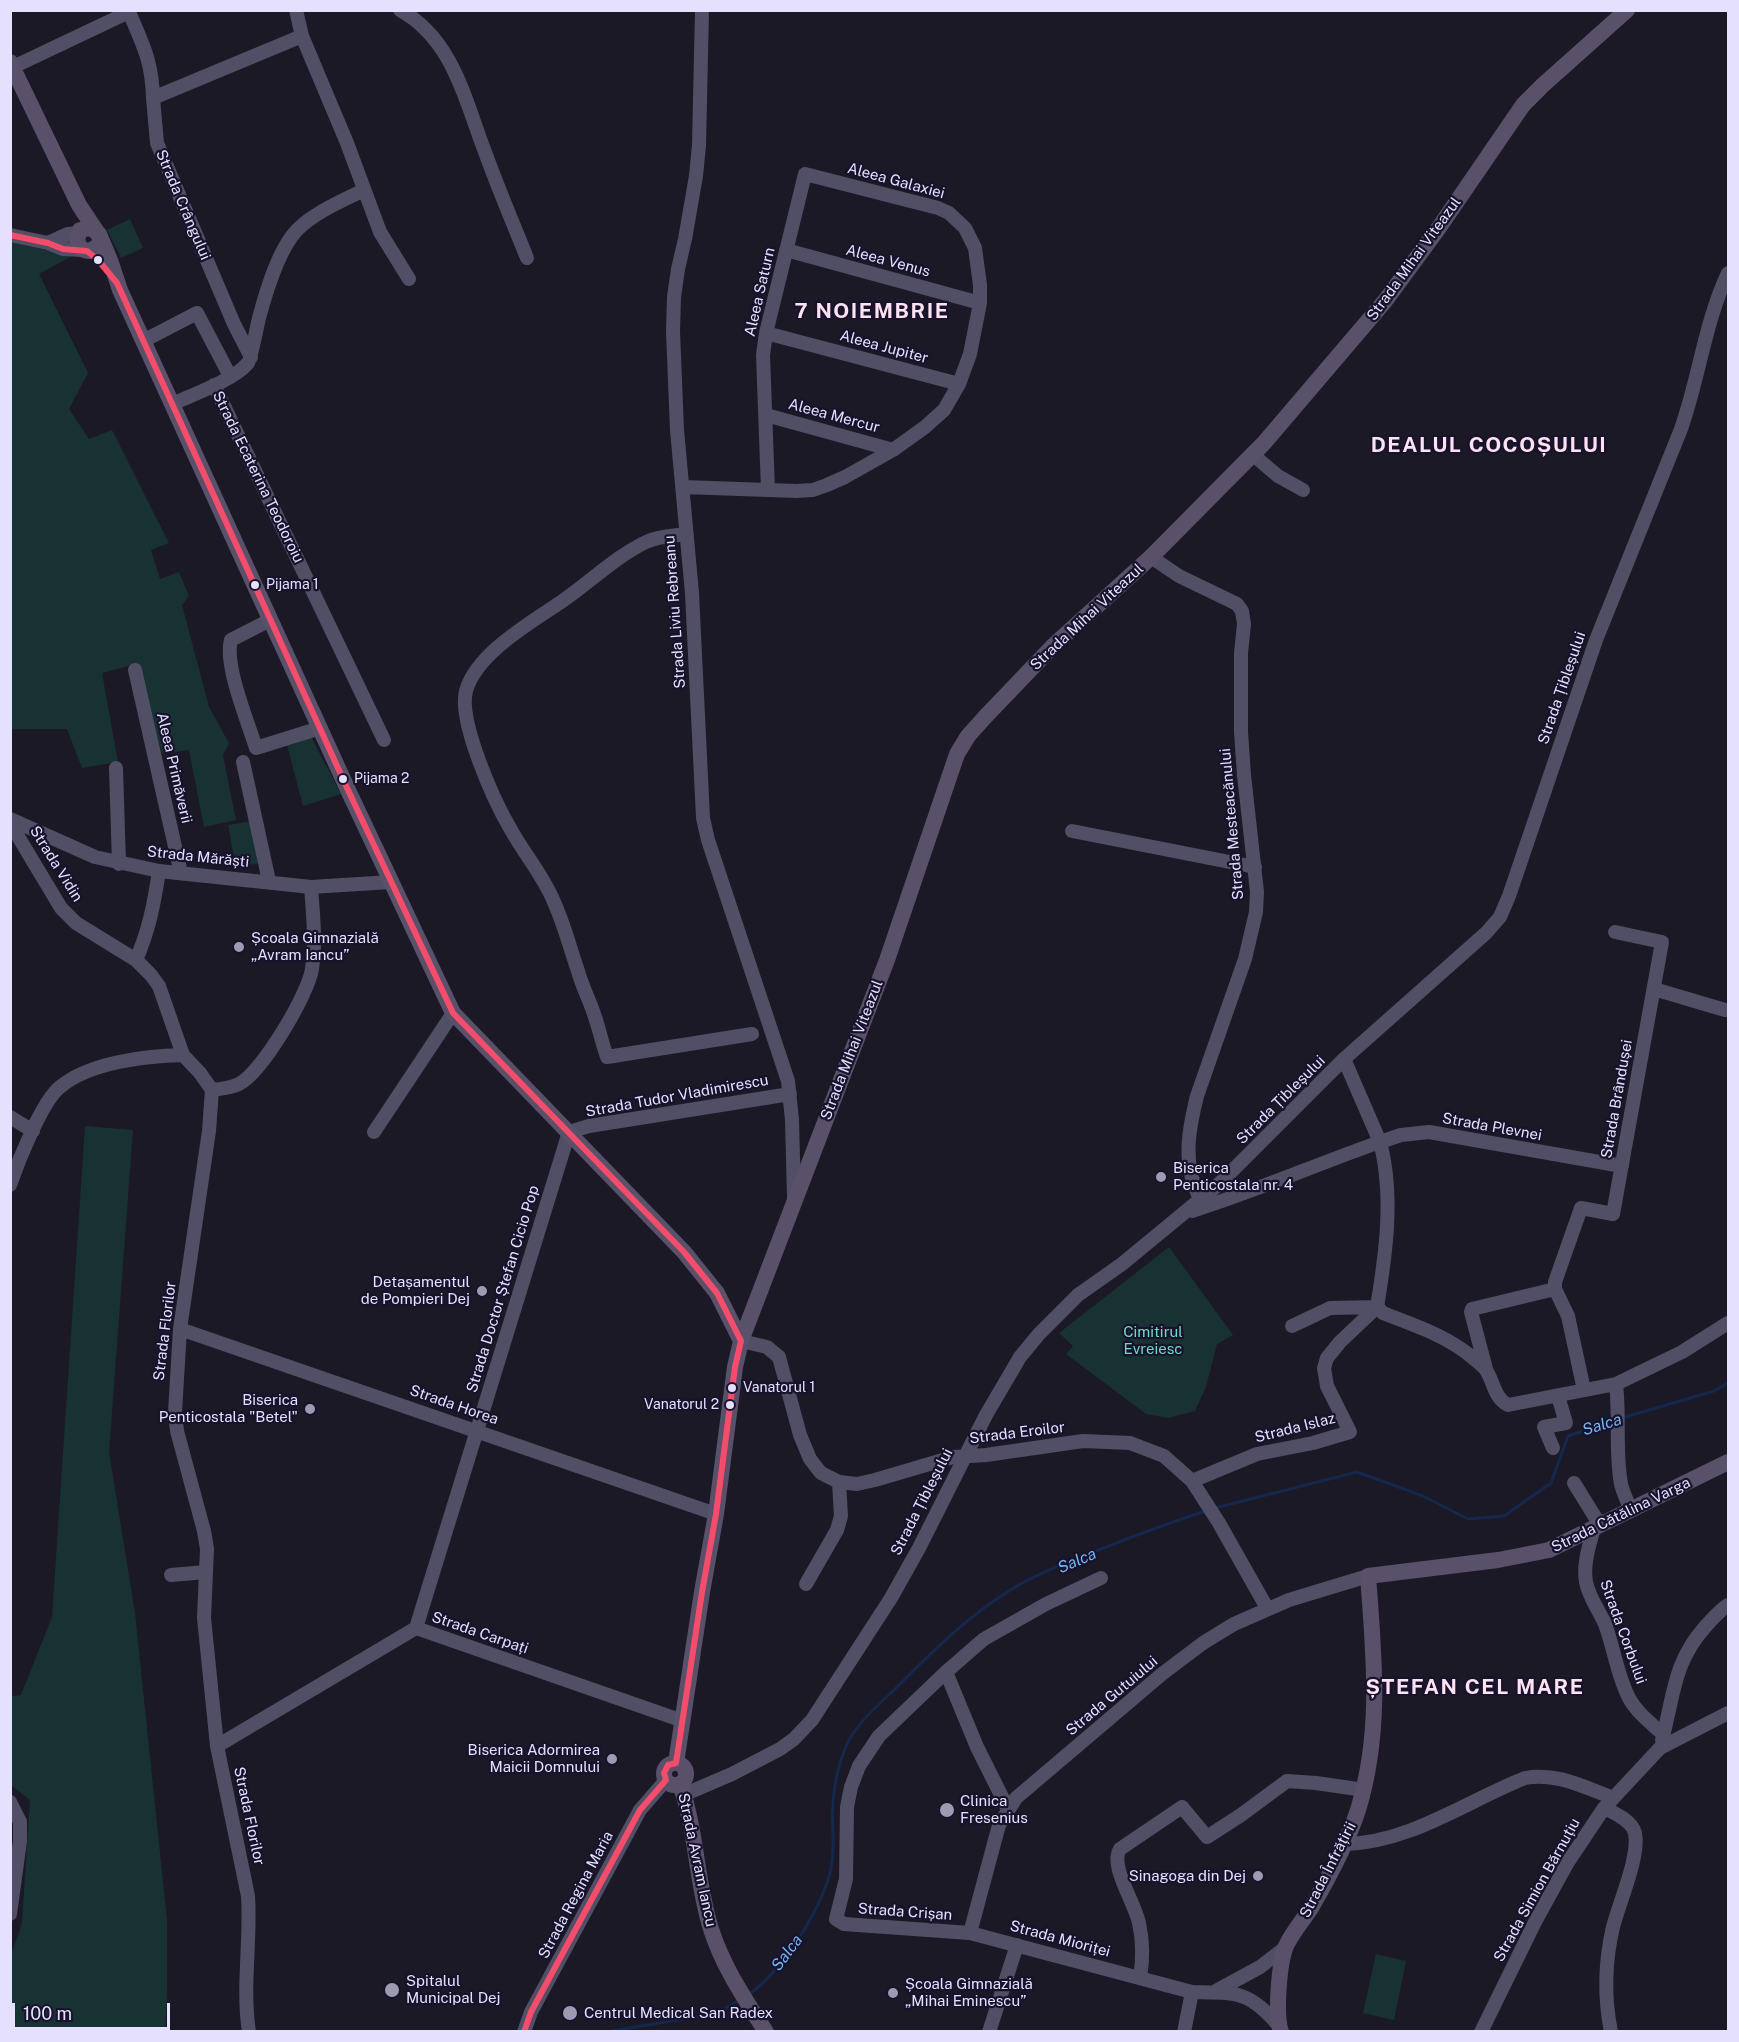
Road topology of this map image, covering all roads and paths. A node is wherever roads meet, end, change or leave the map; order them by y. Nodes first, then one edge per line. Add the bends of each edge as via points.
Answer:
1 (296, 10) edge
2 (400, 10) edge
3 (702, 10) edge
4 (1627, 10) edge
5 (129, 11) edge
6 (302, 36) junction
7 (12, 65) edge
8 (153, 98) junction
9 (805, 174) joint
10 (364, 190) junction
11 (79, 205) junction
12 (79, 232) junction
13 (10, 234) edge
14 (99, 236) junction
15 (48, 243) junction
16 (85, 250) junction
17 (786, 250) junction
18 (526, 258) dead end
19 (1728, 273) edge
20 (409, 279) dead end
21 (117, 283) junction
22 (980, 303) junction
23 (766, 333) junction
24 (143, 341) junction
25 (251, 357) junction
26 (230, 376) junction
27 (958, 384) junction
28 (214, 385) junction
29 (172, 404) junction
30 (766, 415) junction
31 (893, 450) junction
32 (1252, 454) junction
33 (683, 487) junction
34 (768, 490) junction
35 (1303, 490) dead end
36 (686, 534) junction
37 (1151, 557) junction
38 (270, 620) junction
39 (135, 670) dead end
40 (320, 728) junction
41 (384, 740) dead end
42 (243, 762) dead end
43 (116, 768) dead end
44 (10, 821) edge
45 (1072, 831) dead end
46 (119, 864) junction
47 (1255, 867) junction
48 (159, 871) junction
49 (181, 873) junction
50 (269, 881) junction
51 (391, 882) junction
52 (311, 887) junction
53 (1616, 932) dead end
54 (136, 960) junction
55 (1654, 989) junction
56 (1725, 1010) dead end
57 (453, 1013) junction
58 (752, 1034) dead end
59 (183, 1054) junction
60 (1344, 1059) junction
61 (212, 1090) junction
62 (790, 1094) junction
63 (10, 1117) edge
64 (33, 1131) junction
65 (374, 1132) dead end
66 (569, 1132) junction
67 (1380, 1142) junction
68 (1622, 1166) junction
69 (10, 1185) edge
70 (795, 1200) junction
71 (1201, 1200) junction
72 (1187, 1212) junction
73 (1555, 1289) junction
74 (1377, 1307) junction
75 (1728, 1323) edge
76 (1292, 1326) dead end
77 (180, 1329) junction
78 (741, 1341) junction
79 (1486, 1369) junction
80 (1616, 1384) junction
81 (1584, 1390) junction
82 (1558, 1396) junction
83 (476, 1430) junction
84 (1553, 1449) dead end
85 (964, 1456) junction
86 (1728, 1462) edge
87 (1192, 1481) junction
88 (838, 1482) junction
89 (1574, 1483) dead end
90 (1631, 1511) junction
91 (716, 1514) junction
92 (1597, 1527) junction
93 (206, 1572) junction
94 (171, 1575) dead end
95 (1368, 1576) junction
96 (1101, 1578) dead end
97 (806, 1584) dead end
98 (1728, 1605) edge
99 (1267, 1608) junction
100 (416, 1628) junction
101 (946, 1672) junction
102 (1728, 1713) edge
103 (683, 1721) junction
104 (1662, 1741) junction
105 (217, 1746) junction
106 (676, 1786) junction
107 (1364, 1790) junction
108 (10, 1802) edge
109 (1609, 1803) junction
110 (1008, 1809) junction
111 (1345, 1844) junction
112 (10, 1914) edge
113 (970, 1933) junction
114 (1017, 1945) junction
115 (1286, 1947) junction
116 (1140, 1978) junction
117 (1216, 1991) junction
118 (1192, 1992) junction
119 (1280, 2029) edge
120 (249, 2031) edge
121 (524, 2031) edge
122 (766, 2031) edge
123 (989, 2031) edge
124 (1184, 2031) edge
125 (1481, 2031) edge
126 (1611, 2031) edge

1 - 6 street
2 - 18 street via 425,27 453,65
3 - 33 street, Strada Liviu Rebreanu via 696,176 674,297 674,372
4 - 32 main road, Strada Mihai Viteazul via 1523,105 1385,301
5 - 7 street
5 - 8 street, Strada Crângului via 149,57
6 - 8 street
6 - 10 street
7 - 11 main road
8 - 25 street, Strada Crângului via 157,143
9 - 17 street, Aleea Saturn
9 - 22 street, Aleea Galaxiei via 949,213 965,228 975,248
10 - 20 street via 380,232
10 - 25 street via 316,216 289,241 263,304
11 - 12 main road
11 - 14 main road
12 - 14 main road via 91,228
12 - 15 street
12 - 16 main road via 76,240
13 - 15 street
14 - 16 main road via 96,248
14 - 21 main road
15 - 16 street via 63,249
16 - 21 main road
17 - 22 street, Aleea Venus
17 - 23 street, Aleea Saturn
19 - 60 street, Strada Țibleșului via 1682,429 1596,640 1500,917
21 - 24 main road
22 - 27 street, Aleea Galaxiei via 970,354
23 - 27 street, Aleea Jupiter
23 - 30 street, Aleea Saturn
24 - 26 street via 197,313
24 - 29 main road
25 - 26 street
26 - 28 street
27 - 31 street, Aleea Galaxiei via 944,410
28 - 29 street, Strada Ecaterina Teodoroiu
28 - 41 street, Strada Ecaterina Teodoroiu
29 - 38 main road
30 - 31 street, Aleea Mercur
30 - 34 street, Aleea Saturn
31 - 34 street, Aleea Galaxiei via 820,487
32 - 35 street
32 - 37 main road, Strada Mihai Viteazul
33 - 34 street, Aleea Galaxiei
33 - 36 street, Strada Liviu Rebreanu
36 - 58 street via 645,543 507,639 473,675 465,707 471,738 510,828 545,881 555,904 607,1057
36 - 62 street, Strada Liviu Rebreanu via 703,818 780,1051
37 - 47 street, Strada Mesteacănului via 1179,576 1237,604 1242,611 1241,732
37 - 70 main road, Strada Mihai Viteazul via 1053,646 968,736 957,754 886,960
38 - 40 main road
38 - 40 street via 231,640 228,650 256,748
39 - 49 street, Aleea Primăverii
40 - 51 main road
42 - 50 street
43 - 46 street
44 - 46 street, Strada Mărăști
44 - 54 street, Strada Vidin via 61,908 76,923
45 - 47 street
46 - 48 street, Strada Mărăști
47 - 71 street, Strada Mesteacănului via 1256,912 1249,945 1191,1120 1190,1174
48 - 49 street, Strada Mărăști
48 - 54 street via 147,936
49 - 50 street, Strada Mărăști
50 - 52 street, Strada Mărăști
51 - 52 street, Strada Mărăști
51 - 57 main road
52 - 61 street via 315,937 310,980 301,999 249,1077 228,1088
53 - 55 street, Strada Brândușei via 1662,942
54 - 59 street, Strada Vidin via 159,986
55 - 56 street
55 - 68 street, Strada Brândușei
57 - 65 street
57 - 66 main road
59 - 61 street, Strada Vidin
59 - 64 street via 128,1060 76,1077 59,1087
60 - 67 street, Strada Țibleșului
60 - 71 street, Strada Țibleșului
61 - 77 street, Strada Florilor
62 - 66 street, Strada Tudor Vladimirescu
62 - 70 street, Strada Liviu Rebreanu
63 - 64 street
64 - 69 street
66 - 78 main road via 684,1252 726,1308
66 - 83 street, Strada Doctor Ștefan Cicio Pop
67 - 68 street, Strada Plevnei via 1429,1132
67 - 72 street, Strada Țibleșului
67 - 74 street via 1385,1162 1387,1222
68 - 73 street, Strada Brândușei via 1612,1215 1581,1208
70 - 78 main road, Strada Mihai Viteazul
71 - 72 street, Strada Țibleșului
72 - 85 street, Strada Țibleșului via 1078,1295 1039,1334 1020,1357
73 - 79 street via 1472,1309
73 - 81 street via 1568,1316
74 - 76 street via 1330,1308
74 - 79 street via 1383,1313 1440,1334
74 - 87 street, Strada Islaz via 1340,1342 1324,1368 1327,1386 1350,1432 1257,1454
75 - 80 street via 1682,1352
77 - 83 street, Strada Horea
77 - 93 street, Strada Florilor via 177,1431 204,1531
78 - 88 street via 767,1347 779,1357 810,1459 821,1473
78 - 91 main road
79 - 82 street via 1502,1403
80 - 81 street
80 - 90 street via 1622,1486
81 - 82 street
82 - 84 street via 1566,1423 1544,1427
83 - 91 street, Strada Horea
83 - 100 street, Strada Doctor Ștefan Cicio Pop
85 - 87 street, Strada Eroilor via 1083,1441 1130,1443 1164,1456
85 - 88 street, Strada Eroilor via 866,1482
85 - 106 street, Strada Țibleșului via 891,1598 812,1720 780,1749 742,1769
86 - 90 main road, Strada Cătălina Varga
87 - 99 street, Strada Eroilor
88 - 97 street via 841,1516 837,1530
89 - 92 street
90 - 92 main road, Strada Cătălina Varga
91 - 103 main road
92 - 95 main road, Strada Cătălina Varga via 1549,1550
92 - 104 street, Strada Corbului via 1586,1563 1586,1583 1605,1624 1630,1699
93 - 94 street
93 - 105 street, Strada Florilor via 204,1618
95 - 99 street, Strada Gutuiului
95 - 107 main road, Strada Înfrățirii via 1374,1719
96 - 101 street, Strada Crișan via 984,1639
98 - 104 street via 1692,1642 1678,1669
99 - 110 street, Strada Gutuiului via 1233,1624 1162,1674
100 - 103 street, Strada Carpați
100 - 105 street, Strada Carpați
101 - 110 street
101 - 113 street, Strada Crișan via 879,1736 859,1766 847,1807 846,1879 836,1919 844,1924
102 - 104 street
103 - 106 main road, Strada Avram Iancu via 676,1763 686,1772
104 - 109 street, Strada Simion Bărnuțiu
105 - 120 street, Strada Florilor via 248,1896
106 - 121 street, Strada Regina Maria via 640,1810
106 - 122 main road, Strada Avram Iancu via 690,1819 706,1912 718,1947 735,1985
107 - 111 main road, Strada Înfrățirii
107 - 116 street via 1287,1781 1207,1837 1182,1807 1120,1849 1117,1867 1139,1923
108 - 112 street via 20,1822 20,1841
109 - 111 street via 1554,1777 1539,1775 1405,1832 1377,1841
109 - 125 street, Strada Simion Bărnuțiu via 1568,1862
109 - 126 street via 1635,1832 1634,1857 1608,1957 1606,1996
110 - 113 street, Strada Gutuiului via 999,1825
111 - 115 main road, Strada Înfrățirii
113 - 114 street, Strada Mioriței
114 - 116 street, Strada Mioriței
114 - 123 street
115 - 117 street via 1260,1967
115 - 119 main road via 1278,1996
116 - 118 street, Strada Mioriței
117 - 118 street, Strada Mioriței
117 - 119 street via 1259,2004
118 - 124 street

